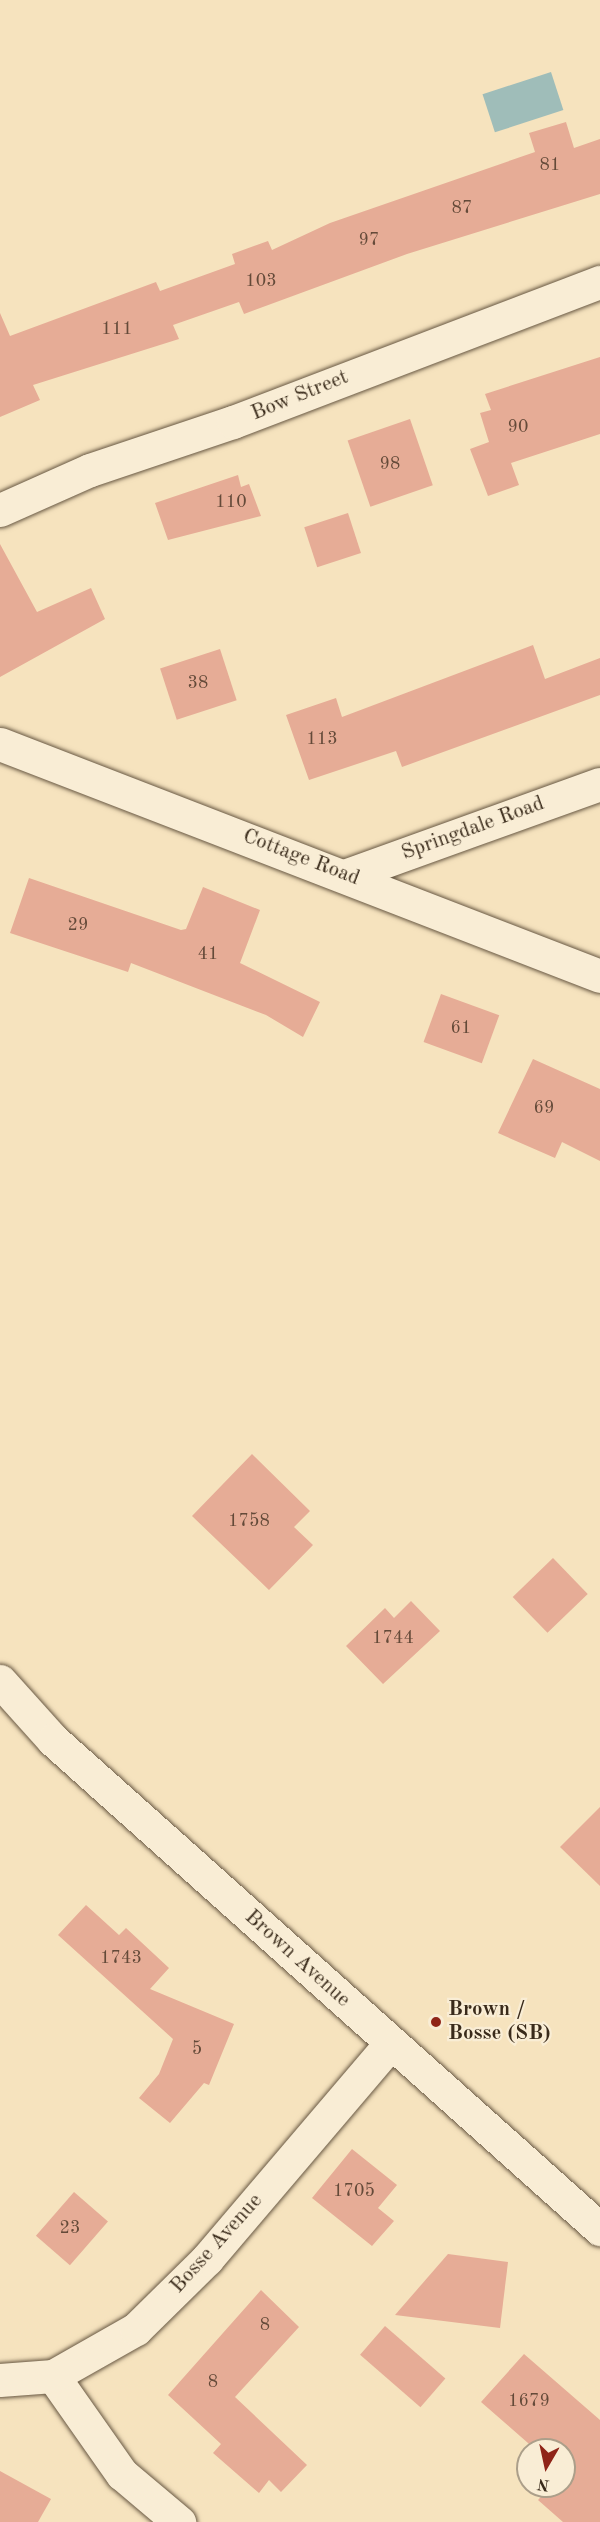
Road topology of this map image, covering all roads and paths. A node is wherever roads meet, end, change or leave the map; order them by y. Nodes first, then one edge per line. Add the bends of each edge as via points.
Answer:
1 (600, 282) edge
2 (0, 510) edge
3 (0, 744) edge
4 (600, 784) edge
5 (347, 875) junction
6 (600, 976) edge
7 (0, 1681) edge
8 (391, 2043) junction
9 (600, 2229) edge
10 (53, 2376) junction
11 (0, 2380) edge
12 (179, 2522) edge

1 - 2 street, Bow Street via 233,422 90,470
3 - 5 street, Cottage Road
4 - 5 street, Springdale Road
5 - 6 street, Cottage Road
7 - 8 street, Brown Avenue via 53,1740
8 - 9 street, Brown Avenue
8 - 10 street, Bosse Avenue via 207,2259 136,2329
10 - 11 street, Bosse Avenue
10 - 12 street via 122,2474

